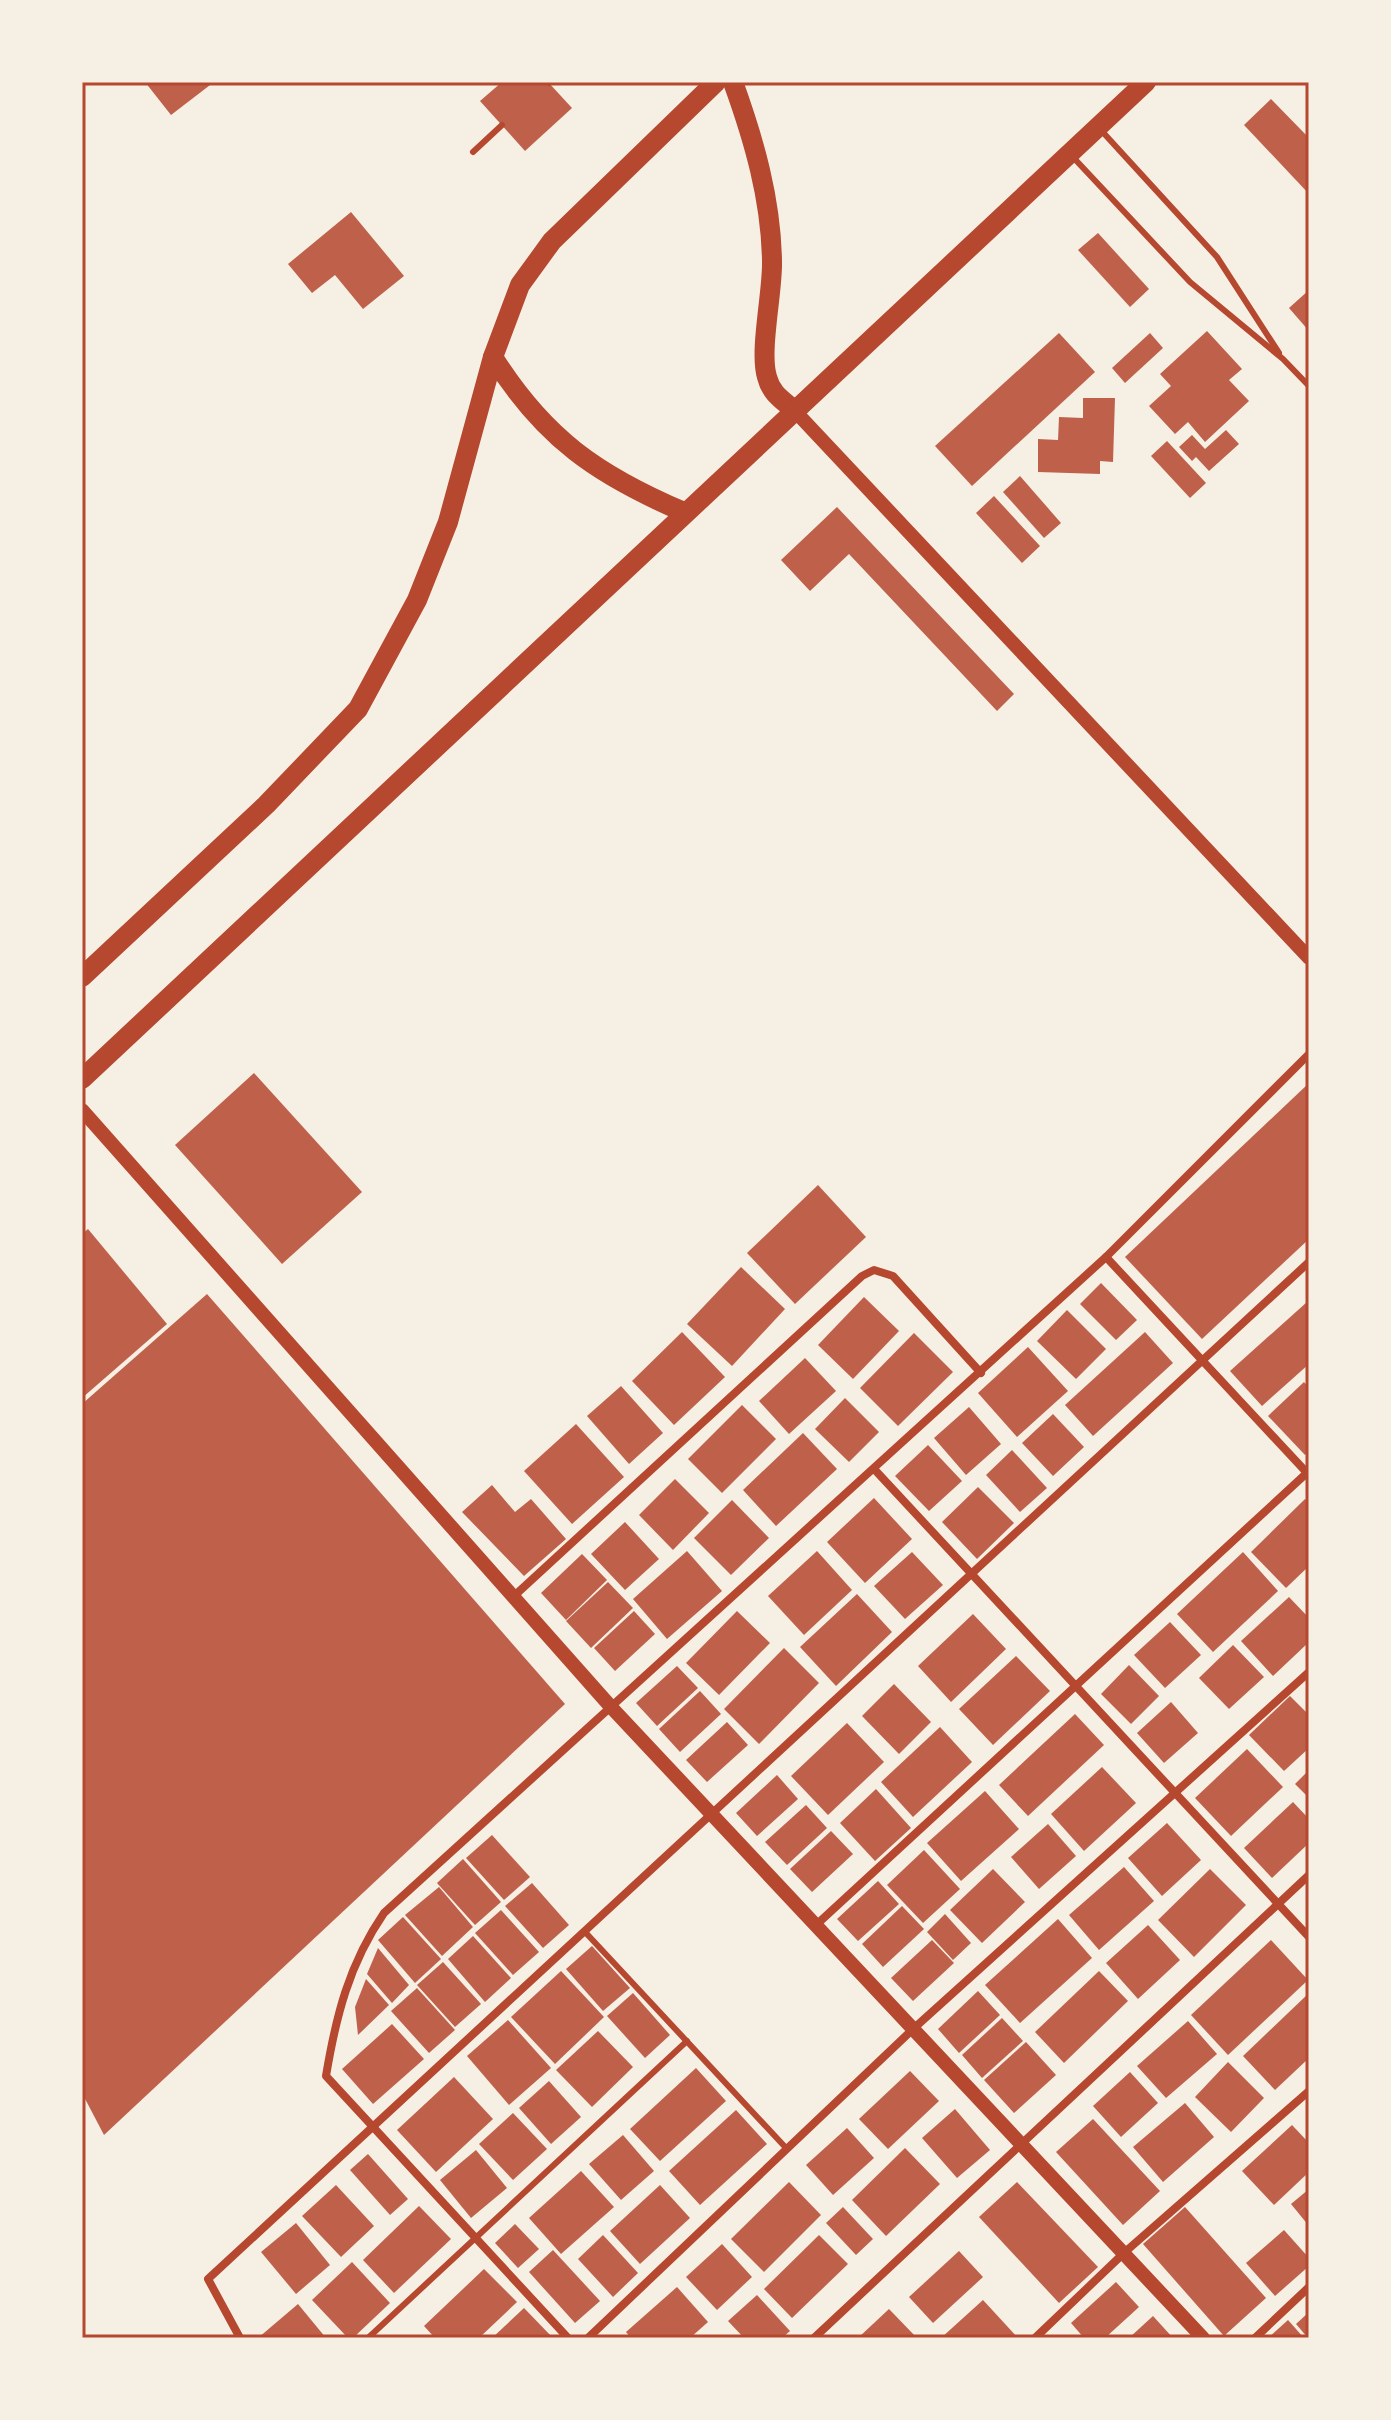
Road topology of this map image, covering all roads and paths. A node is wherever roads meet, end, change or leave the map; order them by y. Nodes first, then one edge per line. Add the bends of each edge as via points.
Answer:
1 (716, 82) edge
2 (733, 82) edge
3 (1146, 82) edge
4 (502, 125) dead end
5 (1098, 127) junction
6 (473, 152) dead end
7 (1070, 153) junction
8 (493, 357) junction
9 (1283, 359) junction
10 (1309, 386) edge
11 (793, 409) junction
12 (684, 512) junction
13 (1309, 958) edge
14 (82, 977) edge
15 (1309, 1054) edge
16 (82, 1079) edge
17 (82, 1110) edge
18 (1106, 1257) junction
19 (1309, 1262) edge
20 (1204, 1362) junction
21 (981, 1373) junction
22 (875, 1470) junction
23 (1308, 1473) edge
24 (973, 1575) junction
25 (512, 1597) junction
26 (1309, 1672) edge
27 (1076, 1686) junction
28 (611, 1707) junction
29 (1177, 1795) junction
30 (712, 1816) junction
31 (1309, 1875) edge
32 (1278, 1904) junction
33 (815, 1926) junction
34 (586, 1933) junction
35 (1309, 1937) edge
36 (912, 2030) junction
37 (687, 2041) junction
38 (1309, 2091) edge
39 (374, 2129) junction
40 (1020, 2144) junction
41 (787, 2149) junction
42 (474, 2238) junction
43 (1125, 2252) junction
44 (1309, 2287) edge
45 (240, 2338) edge
46 (368, 2338) edge
47 (568, 2338) edge
48 (588, 2338) edge
49 (814, 2338) edge
50 (1035, 2338) edge
51 (1203, 2338) edge
52 (1255, 2338) edge

1 - 8 main road via 552,241 520,285
2 - 11 main road via 766,195 772,261 766,374 774,393
3 - 5 main road
4 - 6 lane
5 - 7 main road
5 - 9 lane via 1217,257
7 - 9 lane via 1190,282
7 - 11 main road
8 - 12 main road via 517,395 589,465
8 - 14 main road via 448,522 417,600 358,709 266,805
9 - 10 lane
11 - 12 main road
11 - 13 street
12 - 16 main road
15 - 18 street
17 - 25 street
18 - 20 street
18 - 21 street
19 - 20 street
20 - 23 street
20 - 24 street
21 - 22 street
21 - 25 street via 893,1276 874,1270 848,1285
22 - 24 street
22 - 28 street
23 - 27 street
24 - 27 street
24 - 30 street
25 - 28 street
26 - 29 street
27 - 29 street
27 - 33 street
28 - 30 street
28 - 39 street via 384,1913 368,1937 341,1995 326,2076
29 - 32 street
29 - 36 street
30 - 33 street
30 - 34 street
31 - 32 street
32 - 35 street
32 - 40 street
33 - 36 street
34 - 37 lane
34 - 39 street
36 - 40 street
36 - 41 street
37 - 41 lane
37 - 42 lane
38 - 43 street
39 - 42 street
39 - 45 street via 208,2279
40 - 43 street
40 - 49 street
41 - 48 street
42 - 46 lane
42 - 47 street
43 - 50 street
43 - 51 street
44 - 52 street

